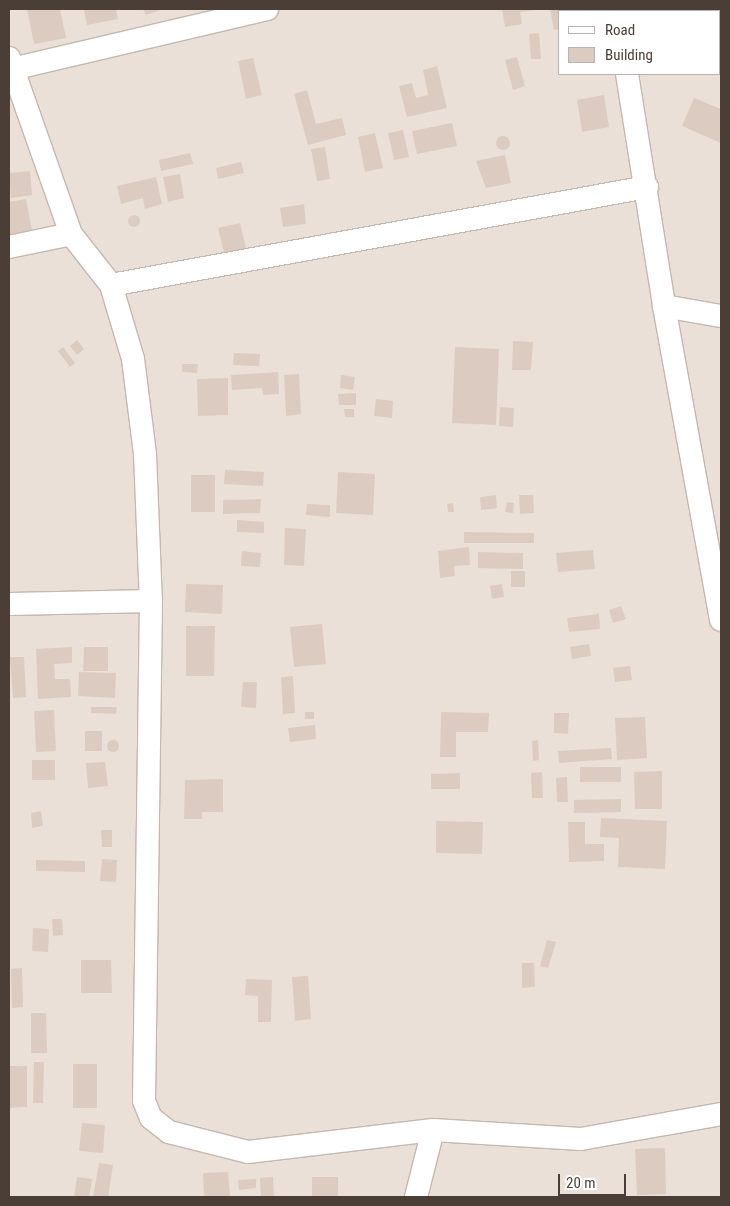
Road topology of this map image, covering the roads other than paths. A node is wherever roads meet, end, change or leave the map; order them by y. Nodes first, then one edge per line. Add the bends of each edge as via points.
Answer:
1 (267, 9) edge
2 (11, 64) edge
3 (627, 75) edge
4 (647, 187) junction
5 (71, 234) junction
6 (9, 247) edge
7 (111, 285) junction
8 (664, 306) junction
9 (721, 316) edge
10 (151, 601) junction
11 (9, 604) edge
12 (721, 620) edge
13 (721, 1114) edge
14 (433, 1130) junction
15 (416, 1197) edge

1 - 2 street
2 - 5 street
3 - 4 street
4 - 7 street
4 - 8 street
5 - 6 street
5 - 7 street
7 - 10 street via 135,378 145,454
8 - 9 street
8 - 12 street
10 - 11 street
10 - 14 street via 144,1101 151,1118 169,1132 248,1152
13 - 14 street via 581,1139
14 - 15 street

